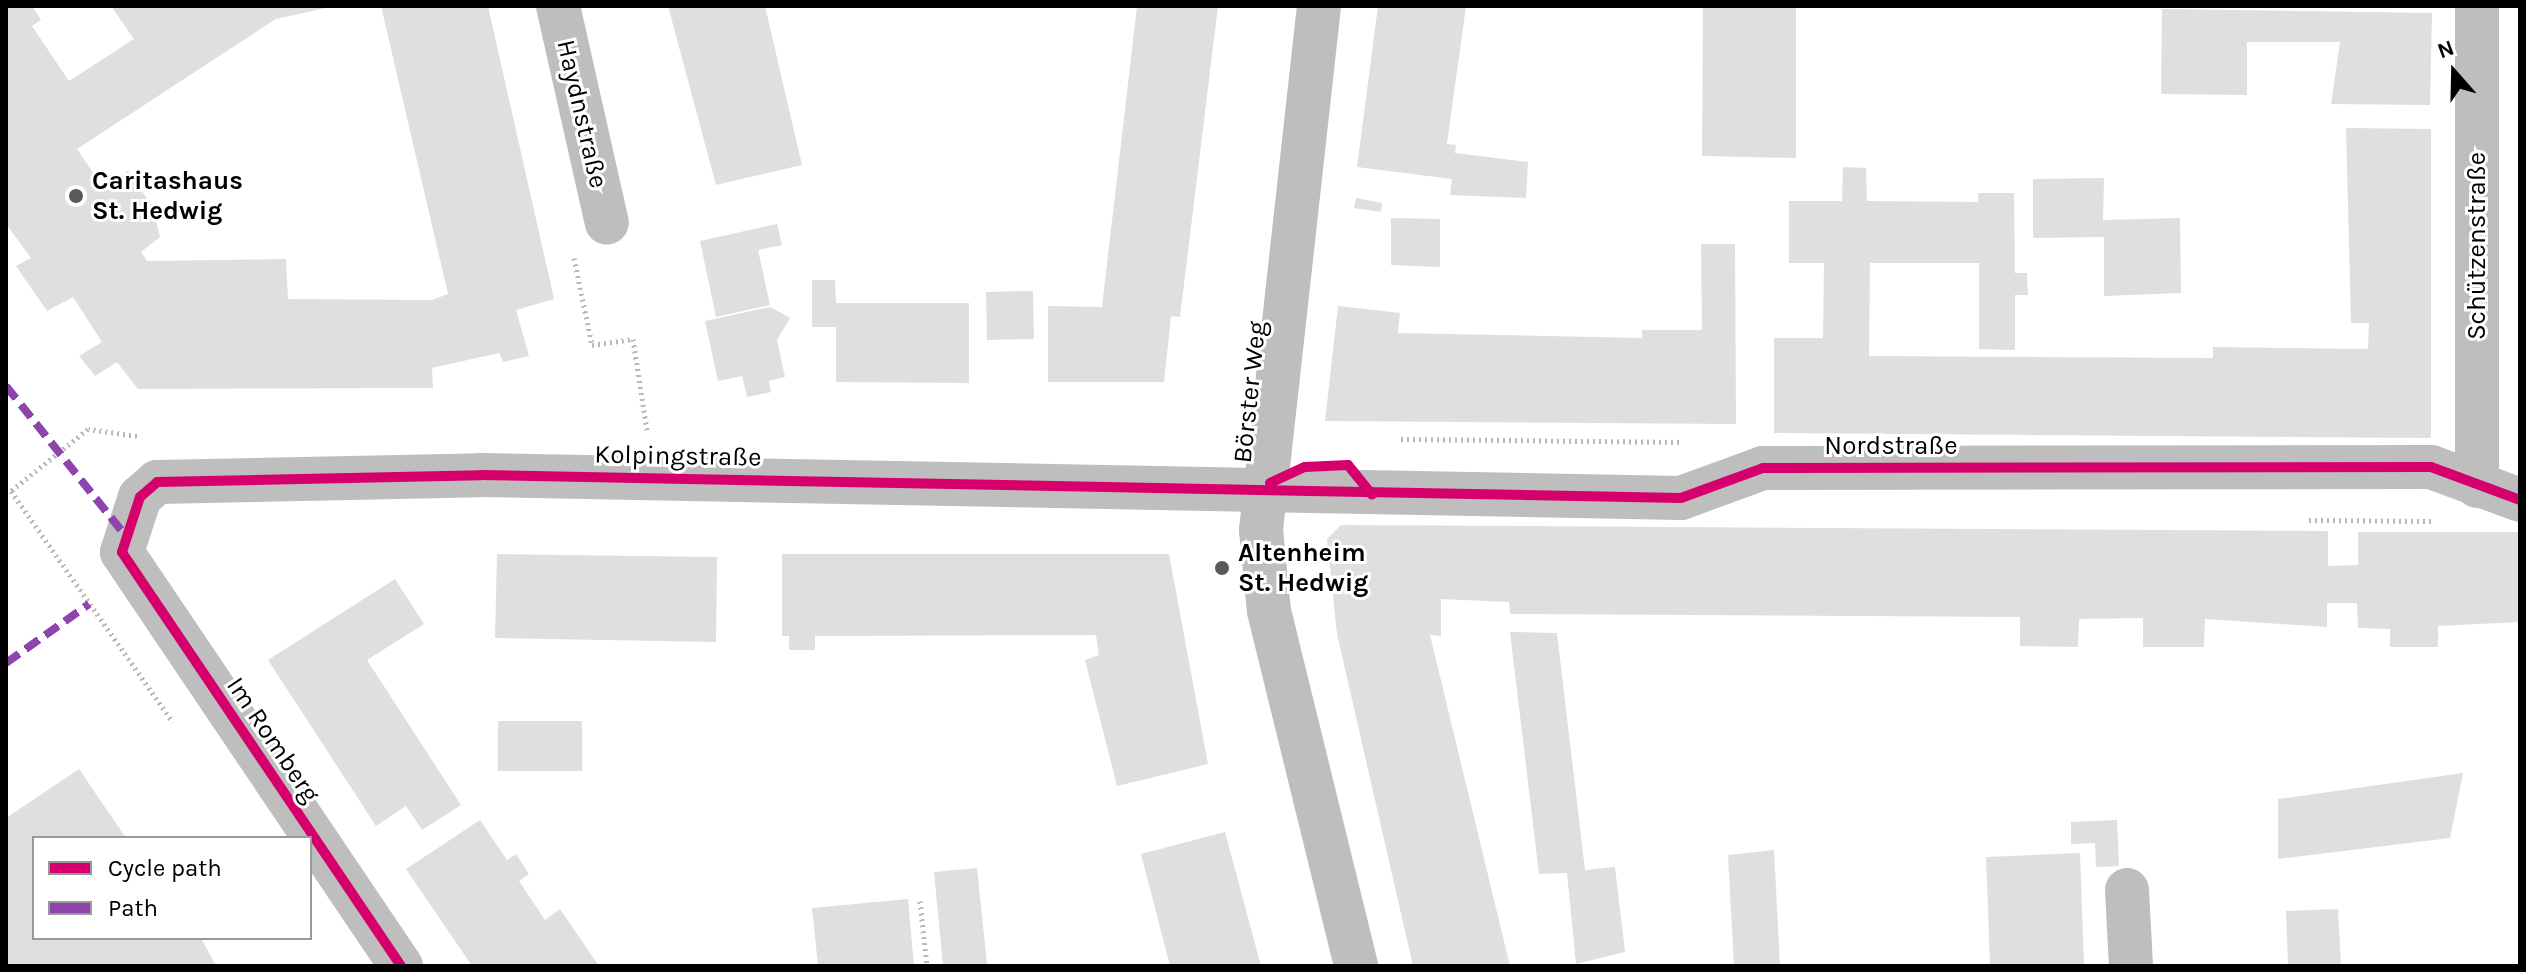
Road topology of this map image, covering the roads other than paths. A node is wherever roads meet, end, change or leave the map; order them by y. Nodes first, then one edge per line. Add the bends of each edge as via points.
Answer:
1 (558, 6) edge
2 (1319, 6) edge
3 (2477, 6) edge
4 (607, 223) road end
5 (1263, 486) junction
6 (2477, 486) junction
7 (2520, 500) edge
8 (124, 534) joint
9 (2127, 890) dead end
10 (401, 966) edge
11 (1356, 966) edge
12 (2131, 966) edge

1 - 4 street, Haydnstraße
2 - 5 street, Börster Weg
3 - 6 street, Schützenstraße
5 - 6 street, Nordstraße via 1372,495 1681,498 1763,468 2351,467 2431,467
5 - 8 street, Kolpingstraße via 176,477 140,497
5 - 11 street, Börster Weg via 1269,611
6 - 7 street, Nordstraße
8 - 10 street, Im Romberg via 130,567
9 - 12 street

